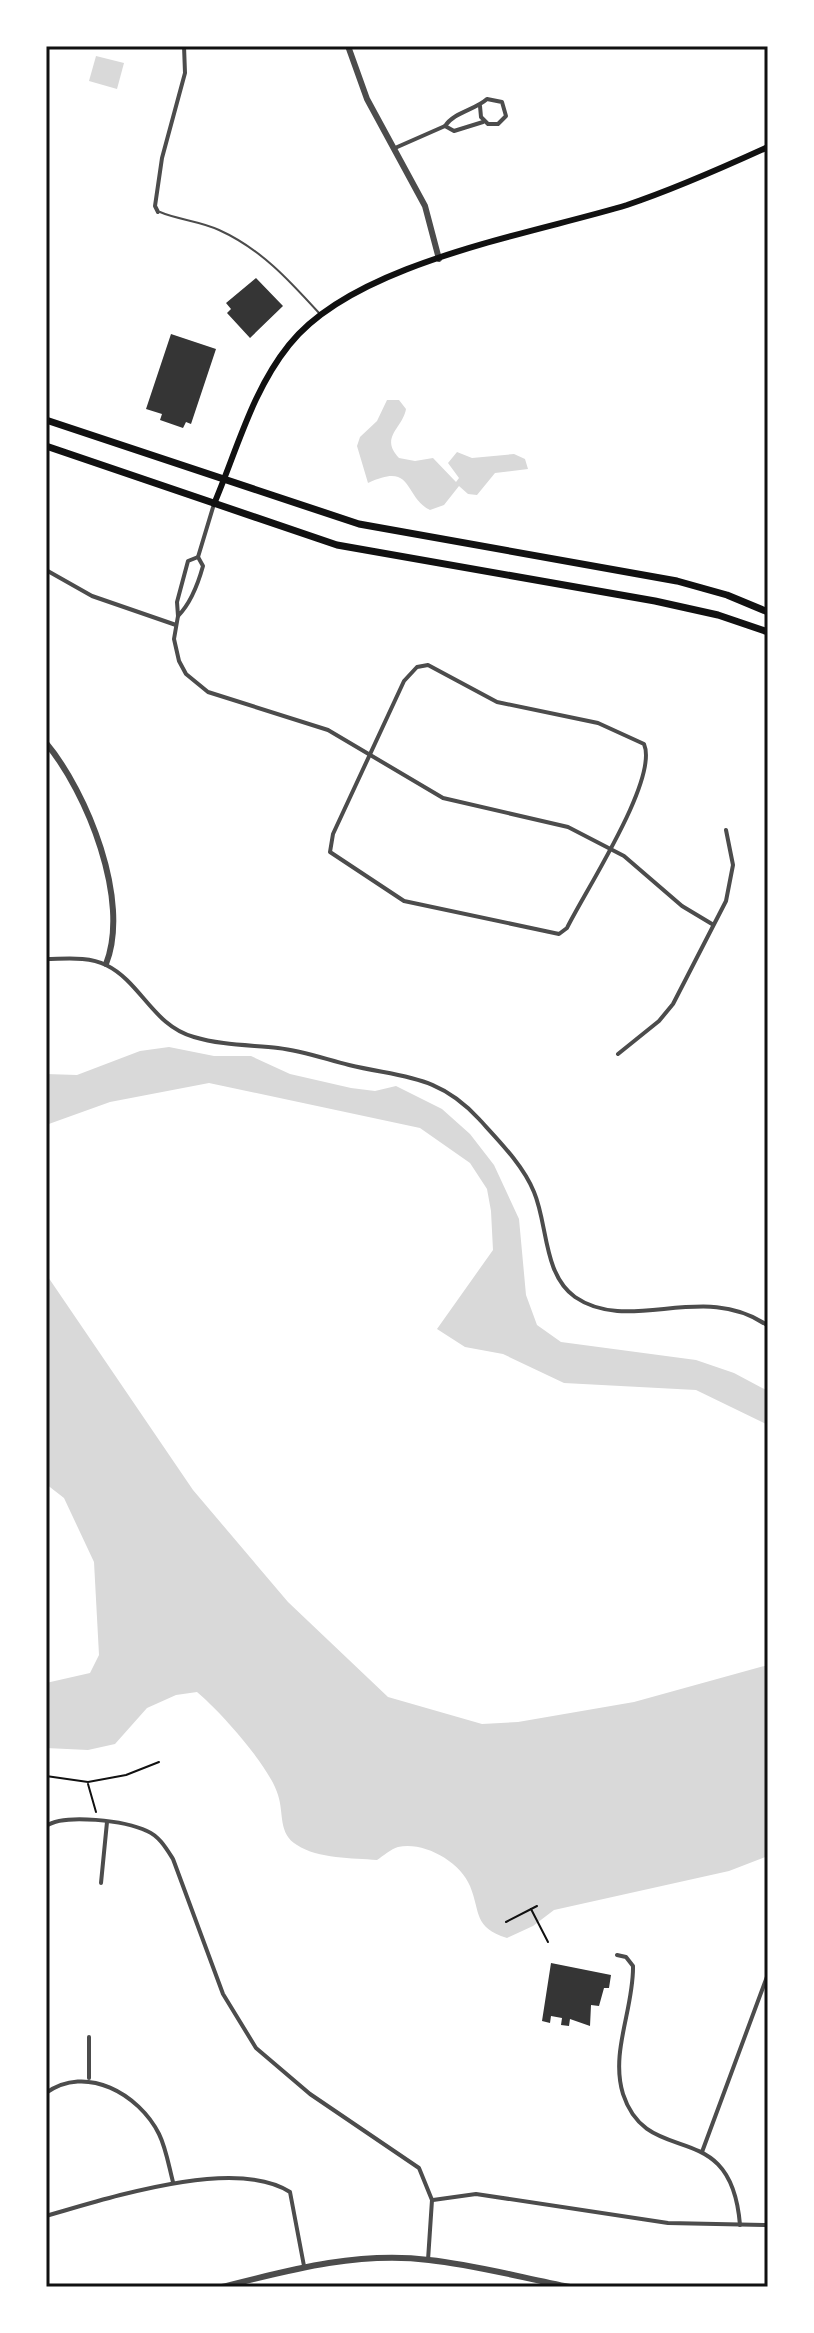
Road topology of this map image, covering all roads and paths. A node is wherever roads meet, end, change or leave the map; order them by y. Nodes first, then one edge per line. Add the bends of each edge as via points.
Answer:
1 (184, 46) edge
2 (348, 46) edge
3 (480, 106) junction
4 (484, 121) junction
5 (445, 126) junction
6 (768, 147) edge
7 (395, 148) junction
8 (158, 212) joint
9 (439, 259) junction
10 (320, 314) junction
11 (46, 420) edge
12 (46, 446) edge
13 (224, 479) junction
14 (214, 504) junction
15 (198, 557) junction
16 (46, 570) edge
17 (183, 583) junction
18 (194, 588) junction
19 (768, 612) edge
20 (178, 616) junction
21 (176, 625) junction
22 (768, 632) edge
23 (46, 743) edge
24 (370, 754) junction
25 (726, 830) dead end
26 (610, 847) junction
27 (712, 924) junction
28 (46, 959) edge
29 (106, 964) junction
30 (618, 1054) dead end
31 (768, 1326) edge
32 (159, 1762) dead end
33 (46, 1776) edge
34 (88, 1782) junction
35 (96, 1814) dead end
36 (107, 1822) junction
37 (46, 1826) edge
38 (101, 1883) dead end
39 (537, 1906) dead end
40 (531, 1909) junction
41 (506, 1922) dead end
42 (548, 1942) dead end
43 (617, 1955) dead end
44 (768, 1974) edge
45 (89, 2037) dead end
46 (89, 2079) junction
47 (46, 2093) edge
48 (702, 2152) junction
49 (173, 2182) junction
50 (432, 2200) junction
51 (46, 2216) edge
52 (740, 2225) junction
53 (768, 2225) edge
54 (428, 2260) junction
55 (304, 2266) junction
56 (557, 2286) edge
57 (222, 2287) edge
58 (570, 2287) edge

1 - 8 street via 185,73 162,158
2 - 7 street via 367,99
3 - 4 street
3 - 4 street via 492,98 505,106 503,121
3 - 5 street
4 - 5 street via 460,131
5 - 7 street
6 - 9 main road via 630,204
7 - 9 street via 425,206
8 - 10 lane via 193,220 245,243
9 - 10 main road via 354,291
10 - 13 main road via 267,375
11 - 13 main road
12 - 14 main road
13 - 14 main road
13 - 19 main road via 359,524 677,581
14 - 15 street
14 - 22 main road via 337,545 655,601
15 - 17 street via 188,561
15 - 18 street via 203,566
16 - 21 street via 92,596
17 - 18 street
17 - 20 street
18 - 20 street
20 - 21 street
21 - 24 street via 179,661 208,692 309,722
23 - 29 street via 75,786 102,853 112,914
24 - 26 street via 443,798 552,821
24 - 26 street via 410,672 428,665 497,702 616,728 644,744 648,762
24 - 26 street via 333,834 330,852 404,901 559,934
25 - 27 street via 731,885
26 - 27 street
27 - 30 street via 673,1004
28 - 29 street
29 - 31 street via 160,1018 190,1037 294,1050 417,1076 454,1096 527,1177 557,1276 583,1301 619,1311 723,1305
32 - 34 path
33 - 34 path
34 - 35 path
36 - 37 street via 65,1819
36 - 38 street
36 - 50 street via 147,1831 173,1859 223,1994 256,2048 322,2103 408,2158 428,2183
39 - 40 path
40 - 41 path
40 - 42 path
43 - 48 street via 633,1966 619,2067 627,2104 653,2133
44 - 48 street
45 - 46 street
46 - 47 street
46 - 49 street via 119,2091 143,2112 160,2135
48 - 52 street via 732,2182
49 - 51 street
49 - 55 street via 276,2183 290,2192
50 - 52 street via 476,2194 668,2223
50 - 54 street
52 - 53 street
54 - 55 street
54 - 56 street
55 - 57 street
56 - 58 street

